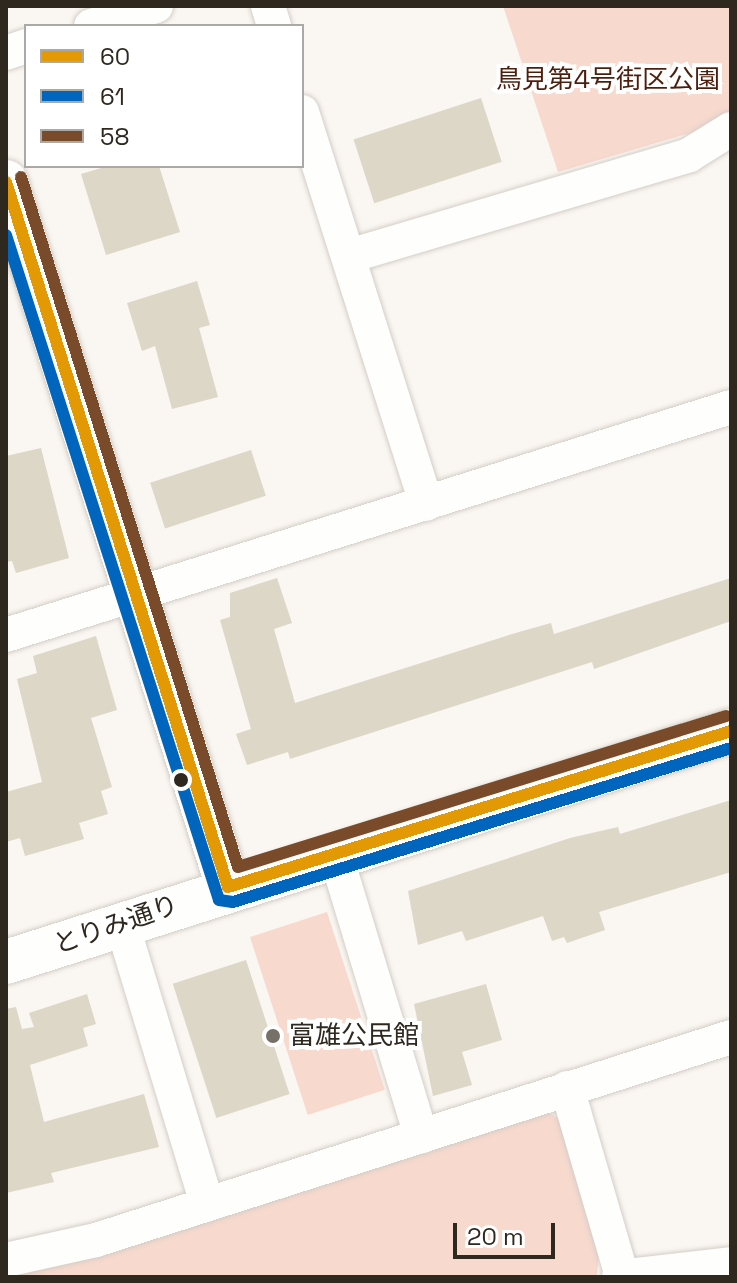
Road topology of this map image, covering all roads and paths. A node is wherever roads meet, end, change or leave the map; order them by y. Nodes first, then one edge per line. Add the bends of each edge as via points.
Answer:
1 (156, 6) edge
2 (98, 24) edge
3 (304, 118) edge
4 (731, 129) edge
5 (6, 182) edge
6 (349, 256) junction
7 (731, 407) edge
8 (426, 504) junction
9 (136, 597) junction
10 (6, 635) edge
11 (731, 731) edge
12 (336, 856) junction
13 (228, 887) junction
14 (122, 924) junction
15 (6, 962) edge
16 (731, 1037) edge
17 (567, 1088) junction
18 (421, 1136) junction
19 (207, 1203) junction
20 (6, 1260) edge
21 (731, 1264) edge
22 (620, 1275) edge

1 - 2 street
3 - 6 street
4 - 6 street via 689,155
5 - 9 street
6 - 8 street
7 - 8 street
8 - 9 street
9 - 10 street
9 - 13 street
11 - 12 street, とりみ通り
12 - 13 street, とりみ通り
12 - 18 street
13 - 14 street, とりみ通り
14 - 15 street, とりみ通り
14 - 19 street
16 - 17 street
17 - 18 street
17 - 22 street
18 - 19 street
19 - 20 street via 96,1240
21 - 22 street

